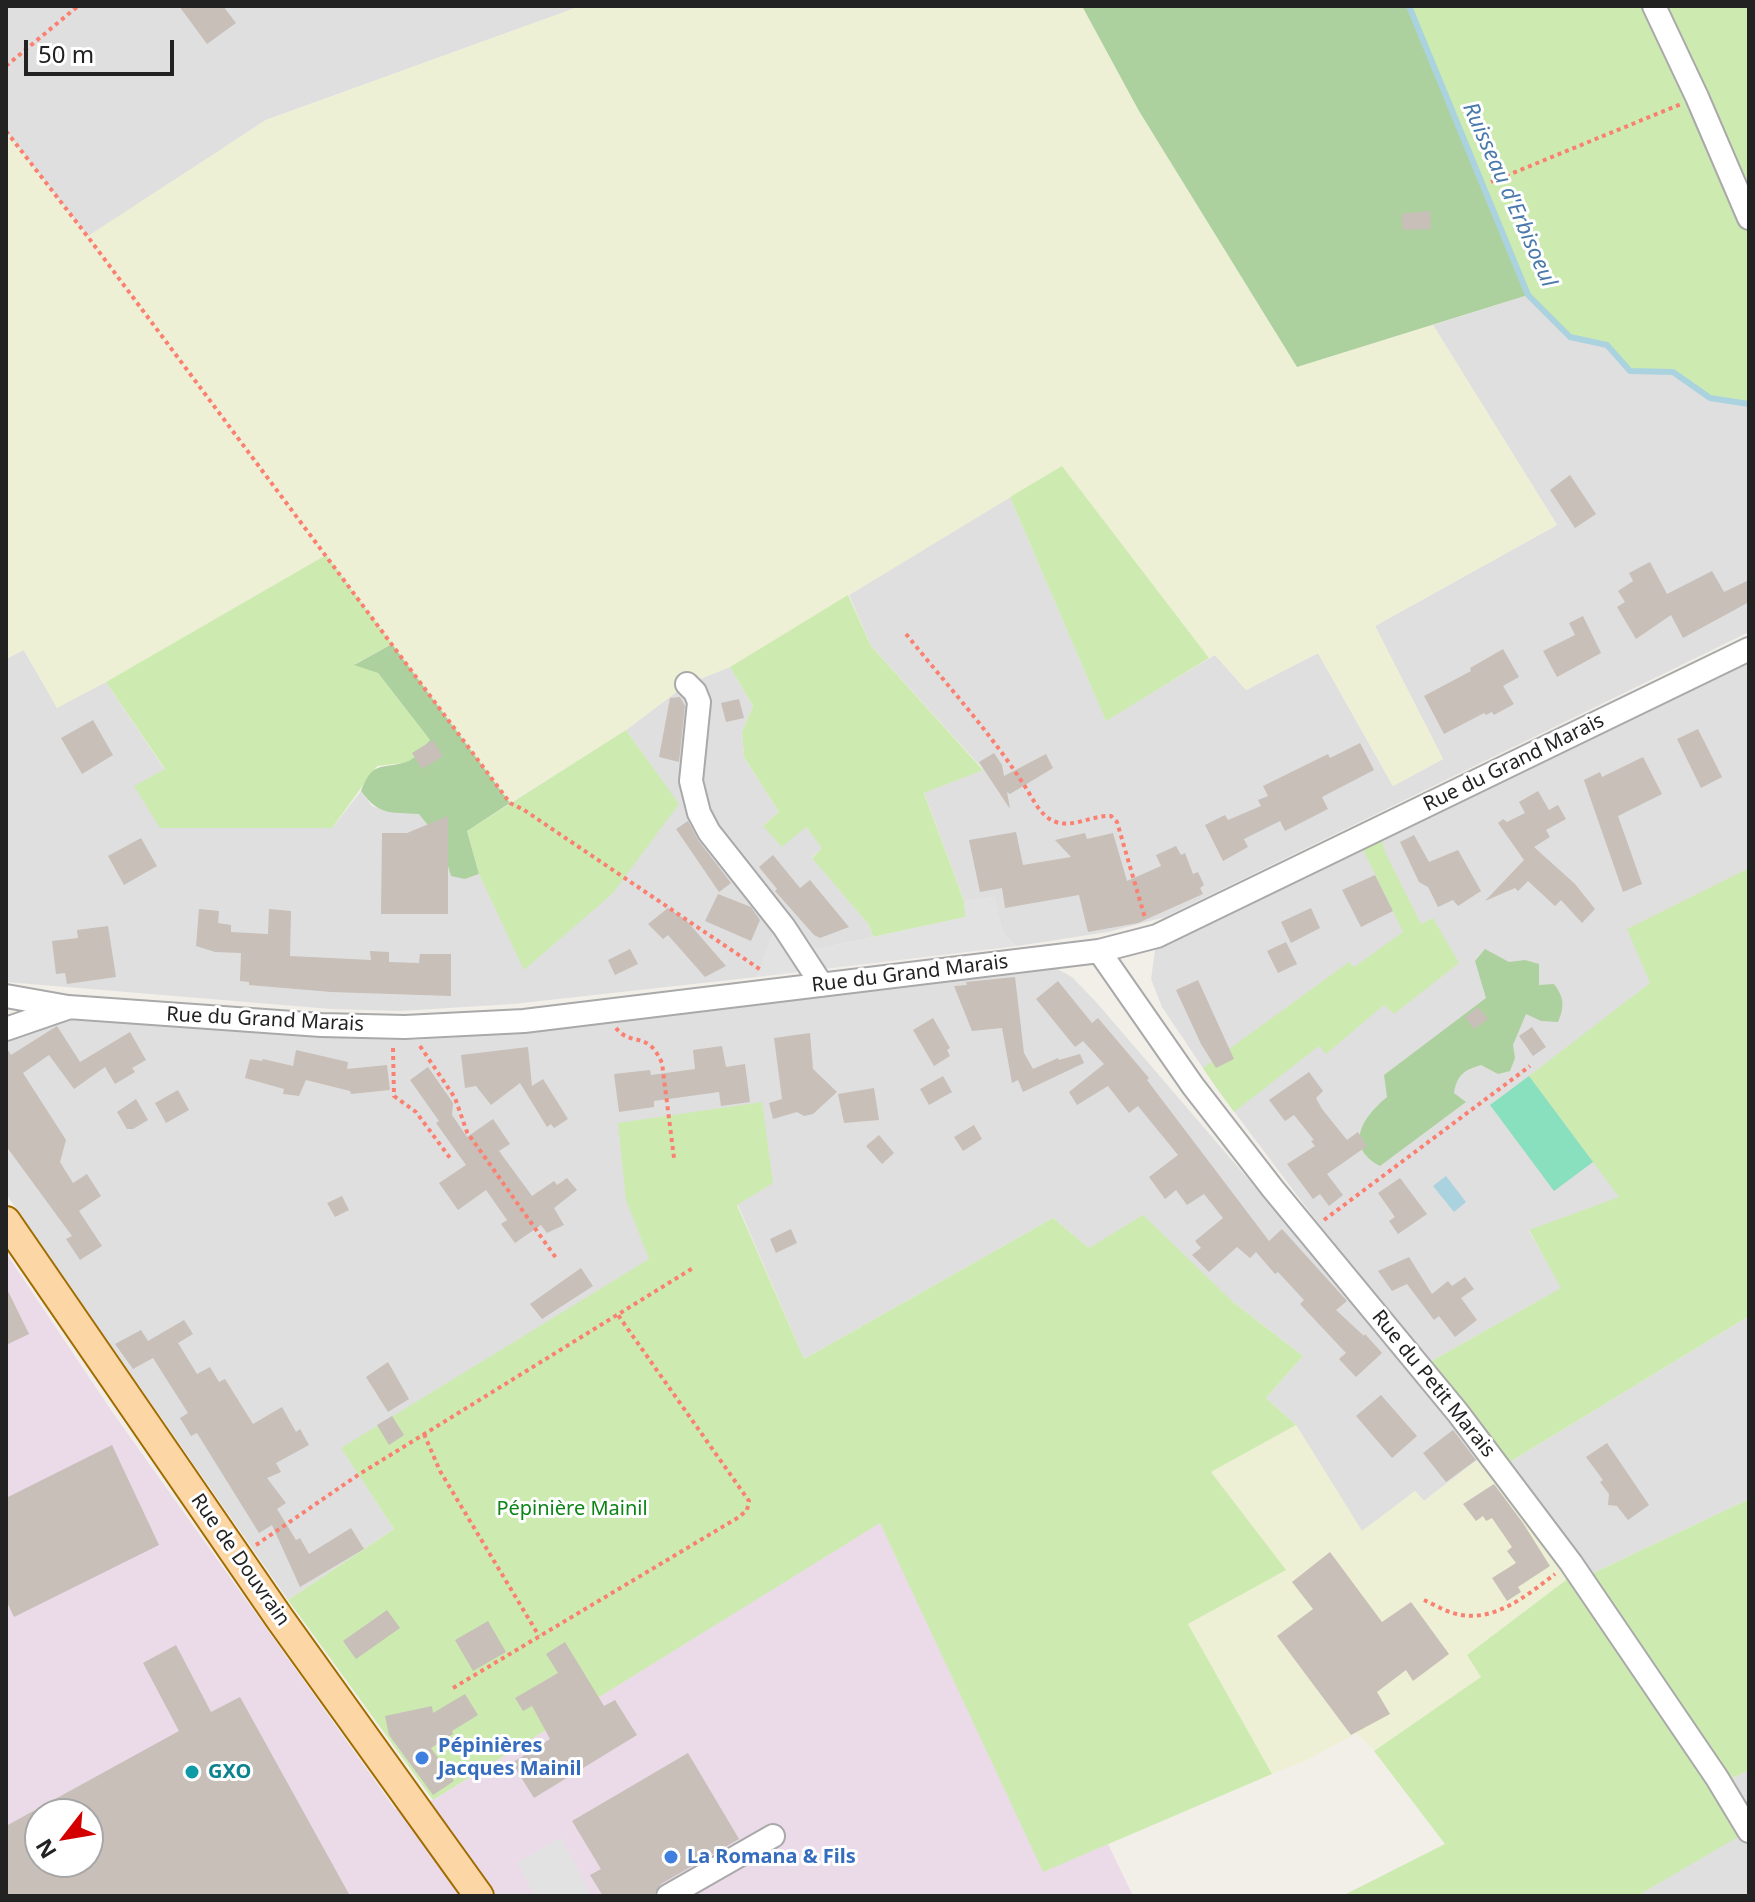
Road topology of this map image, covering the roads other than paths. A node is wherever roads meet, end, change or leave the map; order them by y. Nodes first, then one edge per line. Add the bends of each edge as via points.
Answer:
1 (1654, 6) edge
2 (1749, 218) edge
3 (1749, 649) edge
4 (687, 684) dead end
5 (1099, 951) junction
6 (822, 985) junction
7 (6, 996) edge
8 (68, 1007) junction
9 (6, 1029) edge
10 (6, 1221) edge
11 (1749, 1831) edge
12 (773, 1836) dead end
13 (479, 1896) edge
14 (668, 1896) edge

1 - 2 street
3 - 5 street, Rue du Grand Marais via 1157,936
4 - 6 street via 699,702 691,781 699,813
5 - 6 street, Rue du Grand Marais
5 - 11 street, Rue du Petit Marais via 1193,1086 1448,1401 1571,1563
6 - 8 street, Rue du Grand Marais via 524,1021 403,1027
7 - 8 street, Rue du Grand Marais
8 - 9 street
10 - 13 main road, Rue de Douvrain
12 - 14 street

